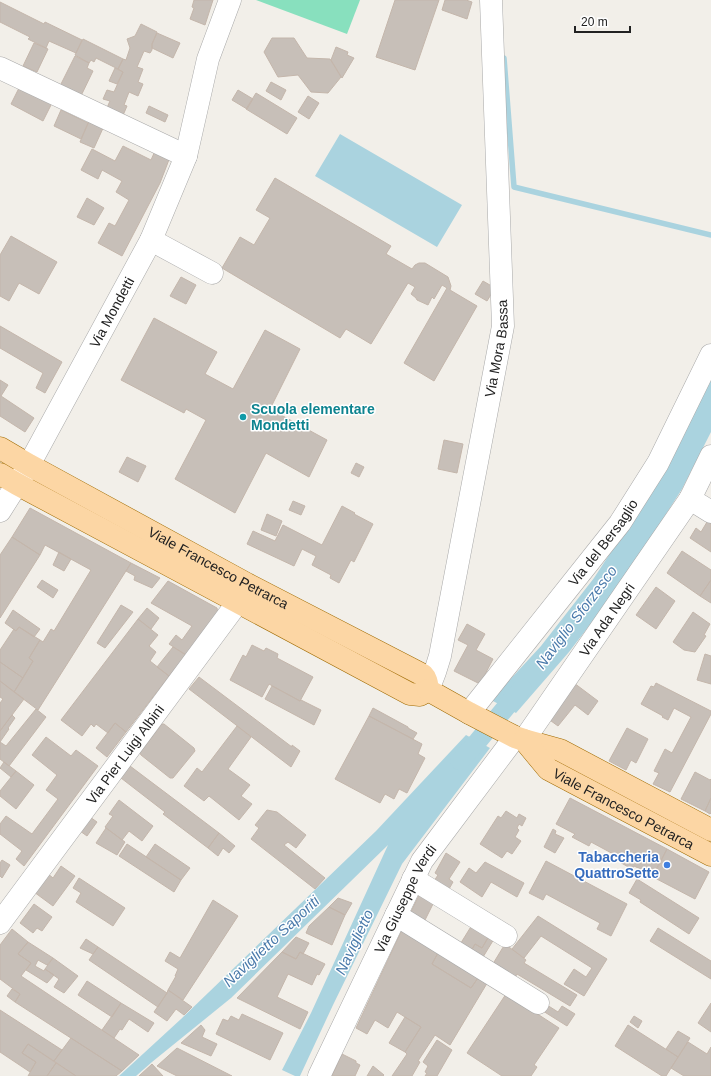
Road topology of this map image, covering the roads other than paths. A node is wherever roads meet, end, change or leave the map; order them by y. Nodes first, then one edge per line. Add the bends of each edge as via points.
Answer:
1 (230, 0) edge
2 (491, 0) edge
3 (0, 68) edge
4 (186, 156) junction
5 (151, 240) junction
6 (212, 273) dead end
7 (711, 355) edge
8 (0, 448) edge
9 (711, 456) edge
10 (28, 465) junction
11 (8, 479) edge
12 (690, 499) junction
13 (0, 511) edge
14 (711, 512) edge
15 (242, 593) junction
16 (428, 690) junction
17 (473, 715) junction
18 (514, 736) junction
19 (711, 830) edge
20 (711, 855) edge
21 (413, 879) junction
22 (396, 915) junction
23 (0, 923) edge
24 (506, 936) dead end
25 (538, 1003) dead end
26 (319, 1076) edge

1 - 4 street, Via Mondetti via 208,59
2 - 16 street, Via Mora Bassa via 503,326 440,656
3 - 4 street
4 - 5 street, Via Mondetti
5 - 6 street
5 - 10 street, Via Mondetti
7 - 17 street, Via del Bersaglio via 658,463 620,523
8 - 10 main road, Viale Francesco Petrarca
9 - 12 street, Via Ada Negri
10 - 11 street, Via Mondetti
10 - 15 main road, Viale Francesco Petrarca
11 - 13 street, Via Mondetti
11 - 15 main road, Viale Francesco Petrarca
12 - 14 street
12 - 18 street, Via Ada Negri
15 - 16 main road, Viale Francesco Petrarca via 423,675 426,677
15 - 23 street, Via Pier Luigi Albini
16 - 17 main road, Viale Francesco Petrarca
17 - 18 main road, Viale Francesco Petrarca
18 - 19 main road, Viale Francesco Petrarca via 560,750
18 - 20 main road, Viale Francesco Petrarca via 548,769
18 - 21 street, Via Giuseppe Verdi via 422,861
21 - 22 street, Via Giuseppe Verdi
21 - 24 street
22 - 25 street
22 - 26 street, Via Giuseppe Verdi

